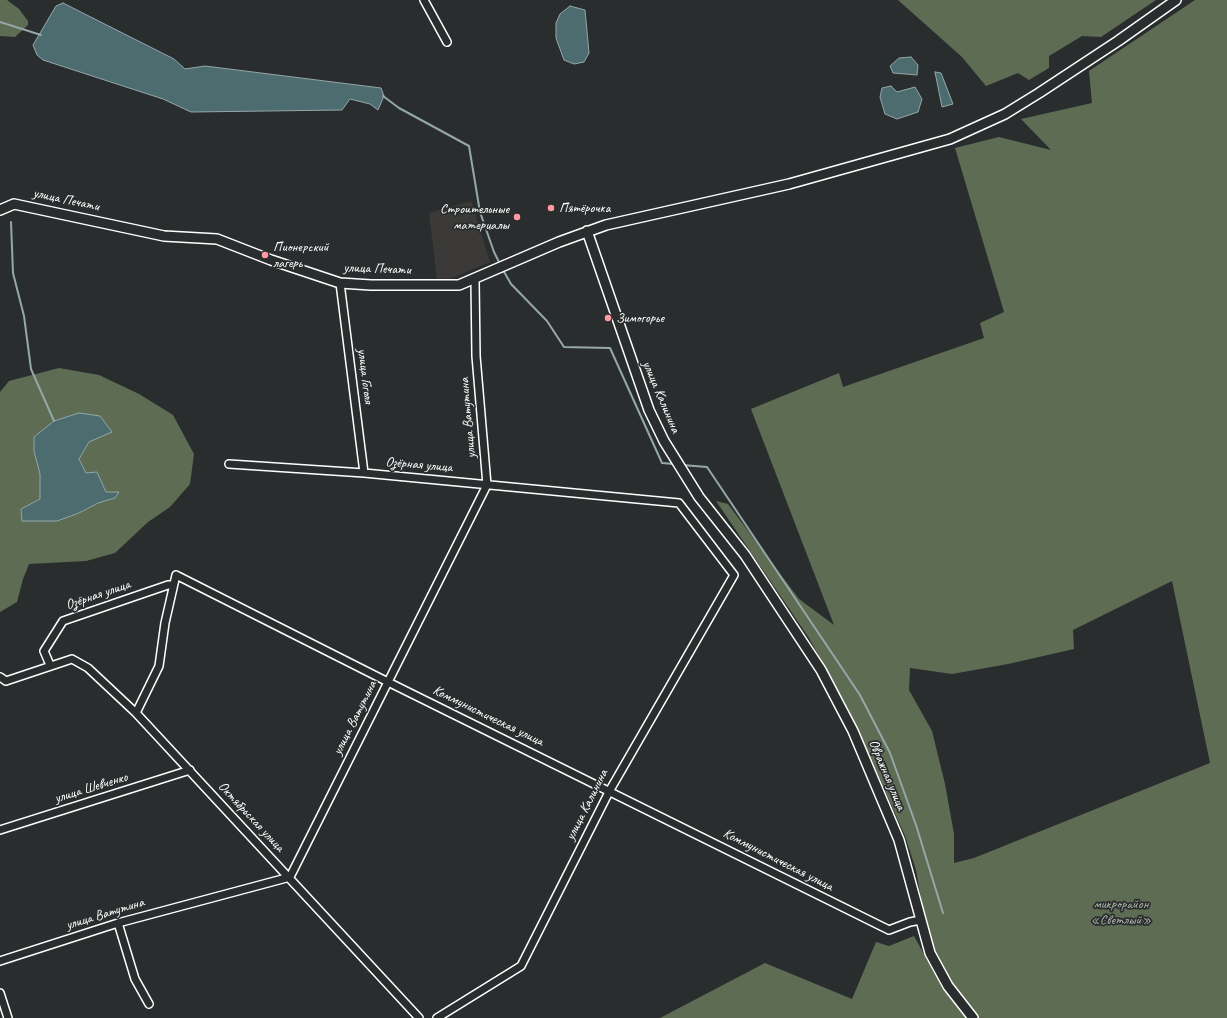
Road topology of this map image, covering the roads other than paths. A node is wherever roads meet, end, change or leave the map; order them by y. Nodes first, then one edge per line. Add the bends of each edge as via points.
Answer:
1 (424, 0) edge
2 (1176, 0) edge
3 (448, 42) dead end
4 (0, 210) edge
5 (587, 231) junction
6 (475, 280) junction
7 (340, 283) junction
8 (229, 464) dead end
9 (364, 473) junction
10 (487, 485) junction
11 (745, 555) joint
12 (734, 575) joint
13 (173, 586) junction
14 (50, 665) junction
15 (0, 677) edge
16 (388, 682) junction
17 (136, 713) junction
18 (190, 770) junction
19 (610, 790) junction
20 (0, 830) edge
21 (290, 877) junction
22 (921, 920) junction
23 (118, 922) junction
24 (0, 961) edge
25 (0, 994) edge
26 (150, 1004) dead end
27 (8, 1018) edge
28 (419, 1018) edge
29 (437, 1018) edge
30 (973, 1018) edge

1 - 3 street
2 - 5 street, улица Печати via 1005,114 950,138 796,182 625,220
4 - 7 street, улица Печати via 14,204 164,236 216,239
5 - 6 street, улица Печати
5 - 11 street, улица Калинина via 617,322 664,441 699,497
6 - 7 street, улица Печати via 459,285
6 - 10 street, улица Ватутина via 476,356
7 - 9 street, улица Гоголя
8 - 9 street, Озёрная улица
9 - 10 street, Озёрная улица
10 - 12 street, Озёрная улица via 679,503
10 - 16 street, улица Ватутина
11 - 22 street, Овражная улица via 821,670 853,731 899,840
12 - 19 street, улица Калинина
13 - 14 street, Озёрная улица via 168,585 63,621 44,651
13 - 16 street, Коммунистическая улица via 176,574
13 - 17 street via 164,623 159,666
14 - 15 street via 6,681
14 - 17 street, Октябрьская улица via 72,659 88,668
16 - 19 street, Коммунистическая улица
16 - 21 street, улица Ватутина
17 - 18 street, Октябрьская улица
18 - 20 street, улица Шевченко
18 - 21 street, Октябрьская улица
19 - 22 street, Коммунистическая улица via 889,930
19 - 29 street, улица Калинина via 521,966
21 - 23 street, улица Ватутина
21 - 28 street, Октябрьская улица
22 - 30 street, Овражная улица via 930,953 948,986
23 - 24 street, улица Ватутина
23 - 26 street via 135,979
25 - 27 street

